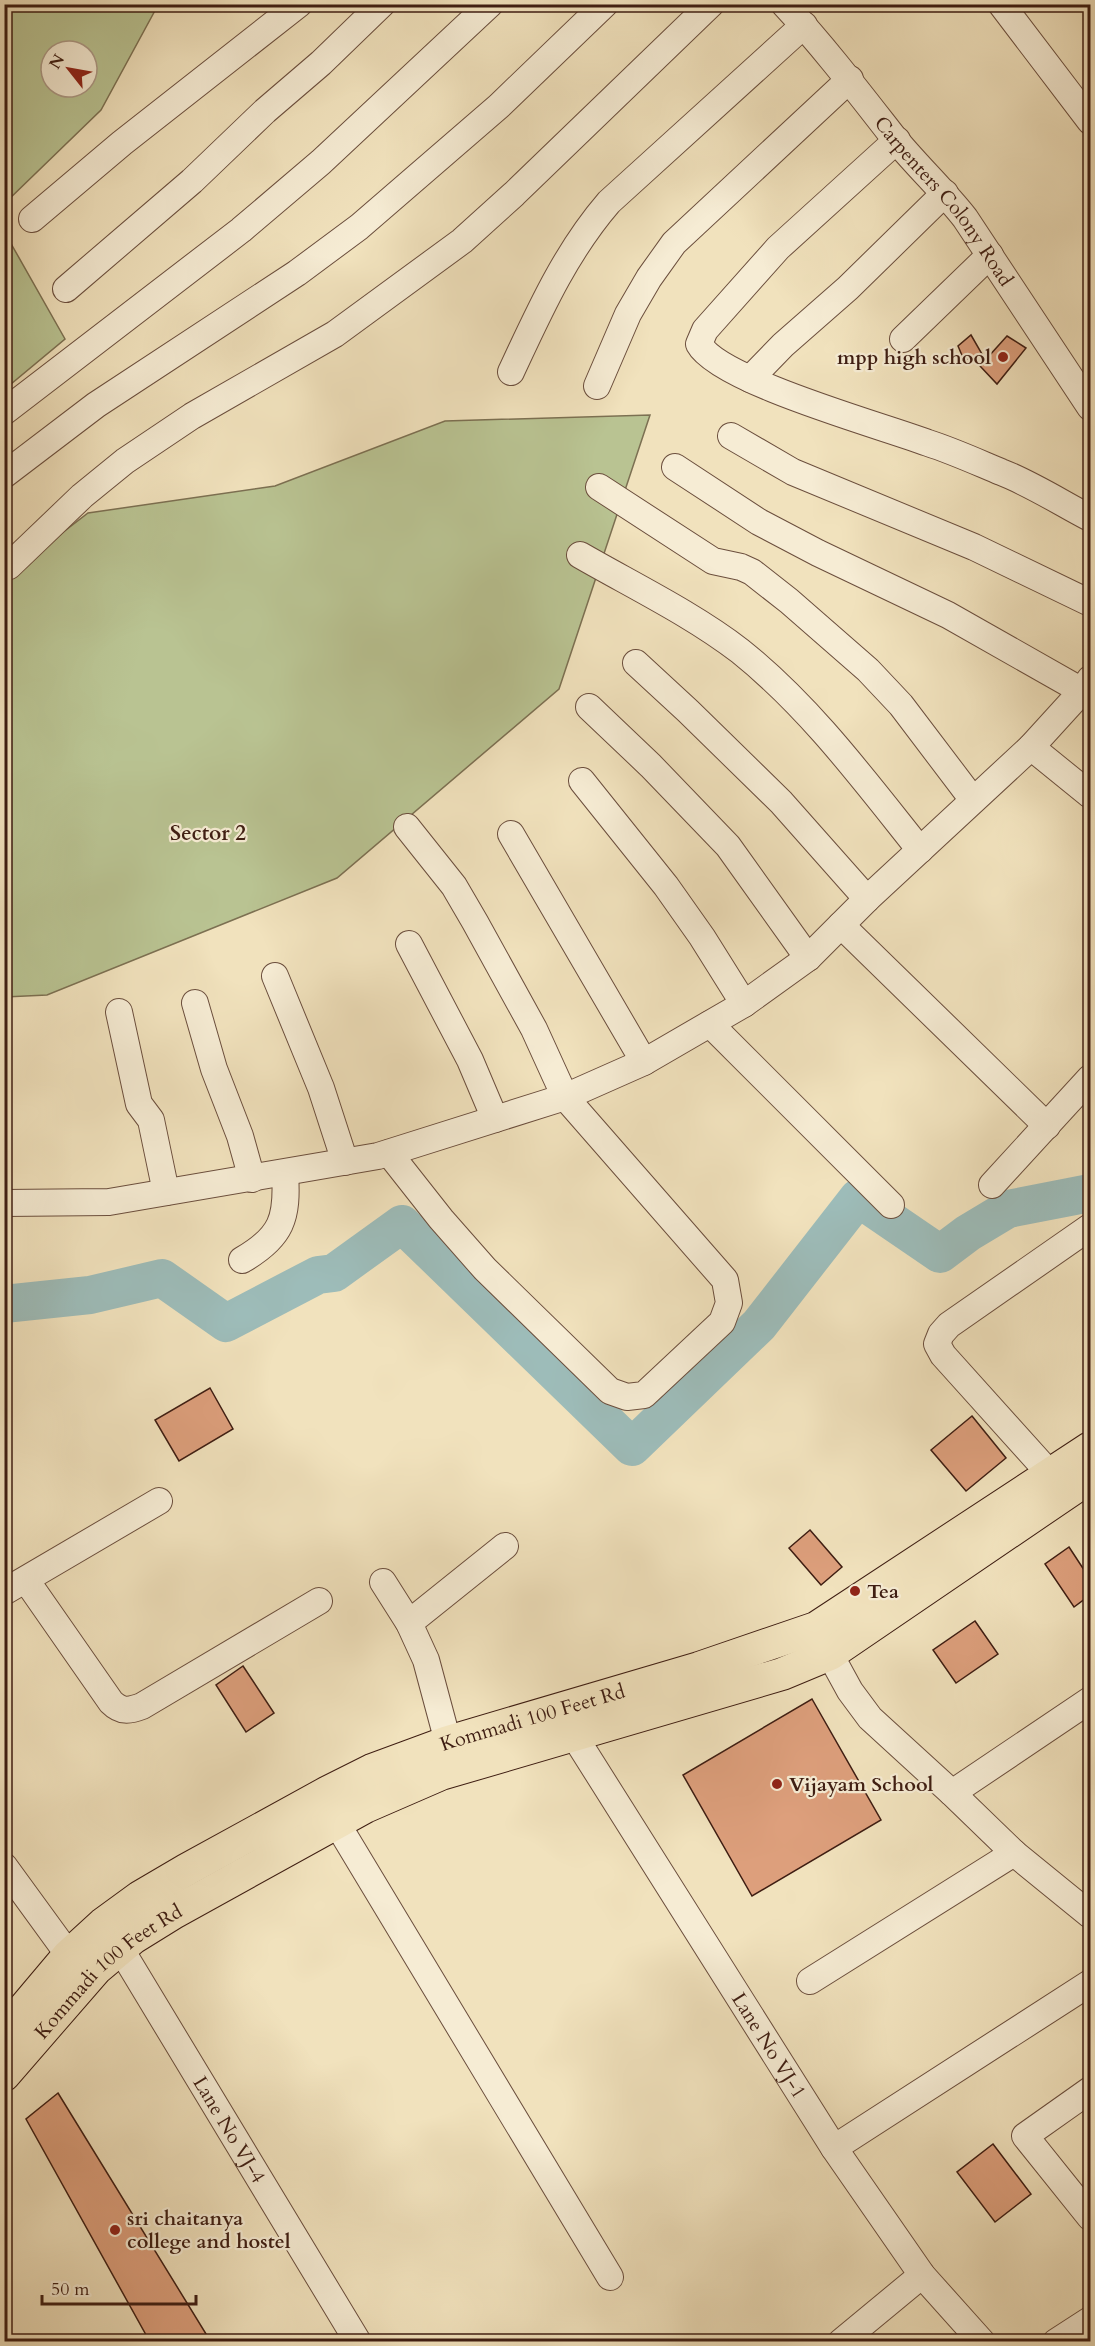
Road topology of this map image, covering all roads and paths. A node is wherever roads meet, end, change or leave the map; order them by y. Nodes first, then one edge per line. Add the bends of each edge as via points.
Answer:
1 (299, 4) edge
2 (382, 4) edge
3 (490, 4) edge
4 (605, 4) edge
5 (711, 4) edge
6 (784, 4) edge
7 (1000, 4) edge
8 (804, 26) junction
9 (850, 79) junction
10 (1090, 121) edge
11 (897, 140) junction
12 (945, 193) junction
13 (32, 219) dead end
14 (990, 255) junction
15 (66, 289) dead end
16 (903, 339) dead end
17 (511, 372) dead end
18 (750, 379) junction
19 (597, 386) dead end
20 (1087, 394) edge
21 (4, 412) edge
22 (731, 436) dead end
23 (675, 467) dead end
24 (4, 475) edge
25 (599, 488) dead end
26 (1090, 518) edge
27 (580, 555) dead end
28 (9, 566) dead end
29 (1090, 603) edge
30 (636, 663) dead end
31 (1086, 685) edge
32 (589, 707) dead end
33 (1031, 747) junction
34 (582, 780) dead end
35 (1086, 783) edge
36 (973, 800) junction
37 (407, 826) dead end
38 (511, 834) dead end
39 (920, 850) junction
40 (867, 899) junction
41 (841, 925) junction
42 (409, 944) dead end
43 (808, 958) junction
44 (275, 975) dead end
45 (195, 1003) dead end
46 (744, 1004) junction
47 (119, 1012) dead end
48 (710, 1024) junction
49 (644, 1062) junction
50 (1090, 1078) edge
51 (565, 1097) junction
52 (495, 1119) junction
53 (1047, 1126) junction
54 (389, 1153) junction
55 (345, 1162) junction
56 (285, 1173) junction
57 (252, 1179) junction
58 (992, 1185) dead end
59 (166, 1192) junction
60 (4, 1203) edge
61 (891, 1205) dead end
62 (1090, 1227) edge
63 (242, 1260) dead end
64 (1090, 1448) edge
65 (1051, 1475) junction
66 (1090, 1477) edge
67 (159, 1501) dead end
68 (505, 1546) dead end
69 (383, 1581) dead end
70 (15, 1586) edge
71 (319, 1601) dead end
72 (409, 1623) junction
73 (823, 1641) junction
74 (1090, 1700) edge
75 (573, 1734) junction
76 (448, 1742) junction
77 (952, 1793) junction
78 (336, 1822) junction
79 (1014, 1853) junction
80 (4, 1866) edge
81 (1090, 1915) edge
82 (120, 1948) junction
83 (77, 1967) junction
84 (810, 1981) dead end
85 (1090, 1983) edge
86 (4, 2032) edge
87 (4, 2075) edge
88 (1090, 2090) edge
89 (834, 2148) junction
90 (1090, 2217) edge
91 (922, 2275) junction
92 (610, 2277) dead end
93 (1090, 2320) edge
94 (358, 2342) edge
95 (841, 2342) edge
96 (982, 2342) edge
97 (1056, 2342) edge

1 - 13 street
2 - 15 street via 192,181
3 - 21 street via 321,162 241,230
4 - 24 street via 499,106 359,227 297,273 153,365
5 - 28 street via 462,241 335,334 192,416 125,461
6 - 8 street, Carpenters Colony Road
7 - 10 street
8 - 9 street, Carpenters Colony Road
8 - 17 street via 602,209 552,285
9 - 11 street, Carpenters Colony Road
9 - 19 street via 674,243 628,314
11 - 12 street, Carpenters Colony Road
11 - 18 street via 778,248 705,330 699,344 704,352
12 - 14 street, Carpenters Colony Road
12 - 18 street
14 - 16 street
14 - 20 street, Carpenters Colony Road
18 - 26 street via 994,469
22 - 29 street via 794,472 974,548
23 - 31 street via 759,522
25 - 36 street via 713,561 752,572 789,601 893,696
27 - 39 street via 740,651 828,735
30 - 40 street via 781,802
31 - 33 street
32 - 43 street via 728,846
33 - 35 street
33 - 36 street
34 - 46 street via 666,886
36 - 39 street
37 - 51 street via 454,886 475,922 534,1029
38 - 49 street
39 - 40 street
40 - 41 street
41 - 43 street
41 - 53 street
42 - 52 street via 470,1060
43 - 46 street
44 - 55 street via 321,1088
45 - 57 street
46 - 48 street
47 - 59 street via 139,1104 151,1120
48 - 49 street
48 - 61 street
49 - 51 street
50 - 53 street
51 - 52 street
51 - 54 street via 725,1280 729,1303 722,1322 644,1395 627,1397 610,1391 485,1269
52 - 54 street
53 - 58 street
54 - 55 street
55 - 56 street
56 - 57 street
56 - 63 street via 287,1197 281,1224 262,1248
57 - 59 street
59 - 60 street via 109,1202
62 - 65 street via 949,1325 937,1344 942,1355
64 - 65 main road, Kommadi 100 Feet Rd
65 - 73 main road, Kommadi 100 Feet Rd
66 - 73 main road
67 - 70 street
68 - 72 street
69 - 72 street
70 - 71 street via 111,1702 119,1709 130,1710
72 - 76 street via 438,1696
73 - 75 main road, Kommadi 100 Feet Rd via 782,1674
73 - 76 main road, Kommadi 100 Feet Rd via 699,1668
73 - 77 street via 850,1691 870,1718
74 - 77 street
75 - 78 main road, Kommadi 100 Feet Rd via 441,1774
75 - 89 street, Lane No VJ-1
76 - 83 main road, Kommadi 100 Feet Rd via 372,1770 140,1897 103,1924
77 - 79 street
78 - 82 main road, Kommadi 100 Feet Rd via 175,1912
78 - 92 street
79 - 81 street
79 - 84 street
80 - 83 street
82 - 83 main road, Kommadi 100 Feet Rd
82 - 94 street, Lane No VJ-4
83 - 86 main road, Kommadi 100 Feet Rd
83 - 87 main road, Kommadi 100 Feet Rd
85 - 89 street
88 - 90 street via 1025,2136
89 - 91 street, Lane No VJ-1
91 - 95 street
91 - 96 street, Lane No VJ-1
93 - 97 street

